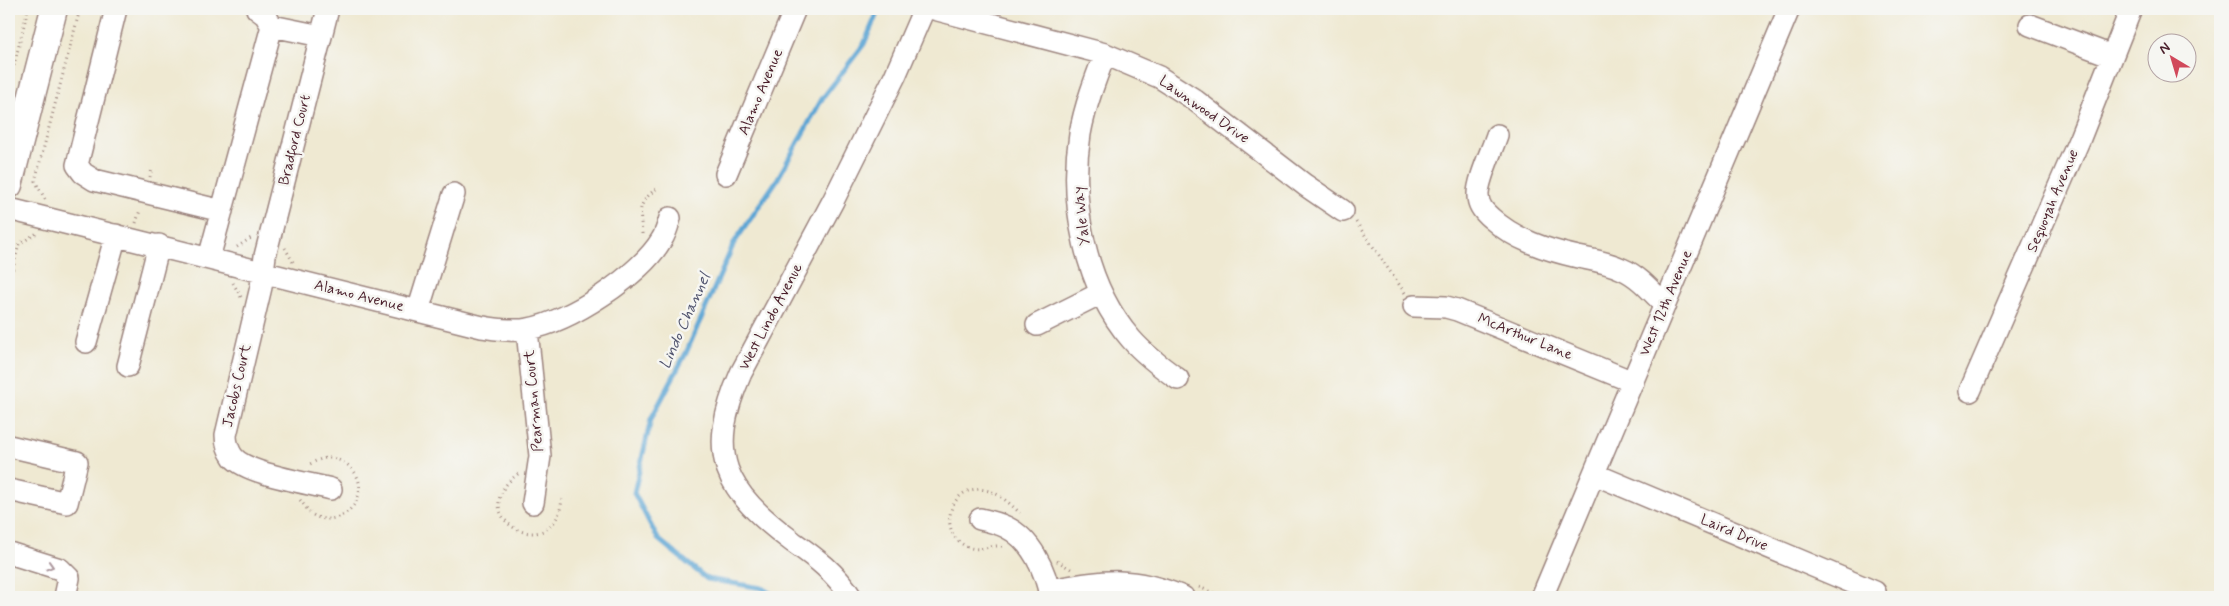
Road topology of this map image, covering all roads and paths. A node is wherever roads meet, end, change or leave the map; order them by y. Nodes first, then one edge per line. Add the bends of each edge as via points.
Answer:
1 (28, 9) edge
2 (54, 9) edge
3 (80, 9) edge
4 (116, 9) edge
5 (257, 9) edge
6 (328, 9) edge
7 (795, 9) edge
8 (924, 9) edge
9 (934, 9) edge
10 (1790, 9) edge
11 (2131, 9) edge
12 (2030, 25) dead end
13 (272, 26) junction
14 (321, 36) junction
15 (1105, 54) junction
16 (2112, 56) junction
17 (9, 85) edge
18 (1497, 135) dead end
19 (726, 174) dead end
20 (9, 185) edge
21 (454, 194) dead end
22 (47, 201) dead end
23 (9, 209) edge
24 (222, 211) junction
25 (1343, 211) joint
26 (670, 218) dead end
27 (145, 226) dead end
28 (122, 228) junction
29 (39, 232) dead end
30 (253, 237) dead end
31 (159, 246) junction
32 (211, 250) junction
33 (263, 272) junction
34 (231, 280) dead end
35 (9, 284) edge
36 (1101, 293) junction
37 (243, 300) dead end
38 (1665, 305) junction
39 (1414, 306) joint
40 (418, 311) junction
41 (1037, 324) dead end
42 (527, 330) junction
43 (86, 342) dead end
44 (128, 366) dead end
45 (1178, 379) dead end
46 (1633, 382) junction
47 (1970, 391) dead end
48 (9, 446) edge
49 (303, 466) dead end
50 (522, 471) dead end
51 (1594, 474) junction
52 (331, 489) dead end
53 (9, 490) edge
54 (295, 496) dead end
55 (562, 499) dead end
56 (533, 502) dead end
57 (980, 519) dead end
58 (9, 553) edge
59 (1050, 594) edge
60 (1874, 595) edge
61 (64, 597) edge
62 (851, 597) edge
63 (1183, 597) edge
64 (1542, 597) edge

1 - 17 path
2 - 20 main road
3 - 22 path via 35,181
4 - 24 street via 77,165 94,180
5 - 13 street via 265,14
6 - 14 street, Bradford Court
7 - 19 street, Alamo Avenue
8 - 62 street, West Lindo Avenue via 837,194 741,373 723,425 723,455 738,491 767,521 828,568
9 - 15 street, Lawnwood Drive
10 - 38 street, West 12th Avenue
11 - 16 street, Sequoyah Avenue
12 - 16 street
13 - 14 street
13 - 24 street
14 - 33 street, Bradford Court
15 - 25 street, Lawnwood Drive via 1176,87
15 - 36 street, Yale Way via 1084,117 1078,168 1083,243
16 - 47 street, Sequoyah Avenue via 2080,138
18 - 38 street via 1478,196 1481,208 1504,228 1532,243 1624,270
21 - 40 street
23 - 28 street, Alamo Avenue
24 - 32 street
25 - 39 path via 1366,235
26 - 42 street, Alamo Avenue via 657,247 611,288 575,312
27 - 28 path
28 - 31 street, Alamo Avenue
28 - 43 street
29 - 35 path via 19,244
30 - 32 path via 235,248
31 - 32 street, Alamo Avenue
31 - 44 street
32 - 33 street, Alamo Avenue
33 - 40 street, Alamo Avenue
33 - 52 street, Jacobs Court via 226,427 226,443 233,456 252,469
34 - 37 path
36 - 41 street
36 - 45 street, Yale Way via 1130,338
38 - 46 street, West 12th Avenue
39 - 46 street, McArthur Lane via 1457,310
40 - 42 street, Alamo Avenue via 482,327
42 - 56 street, Pearman Court via 540,456
46 - 51 street, West 12th Avenue
48 - 53 street via 77,462 67,503
49 - 54 path via 324,458 344,462 357,478 359,493 352,508 332,519 314,515
50 - 55 path via 506,485 499,502 505,521 514,530 528,534 545,530 559,516
51 - 60 street, Laird Drive
51 - 64 street, West 12th Avenue
57 - 59 street via 1007,528 1026,543 1040,566
58 -> 61 street via 60,569 69,578
59 - 63 street via 1117,580 1148,585

